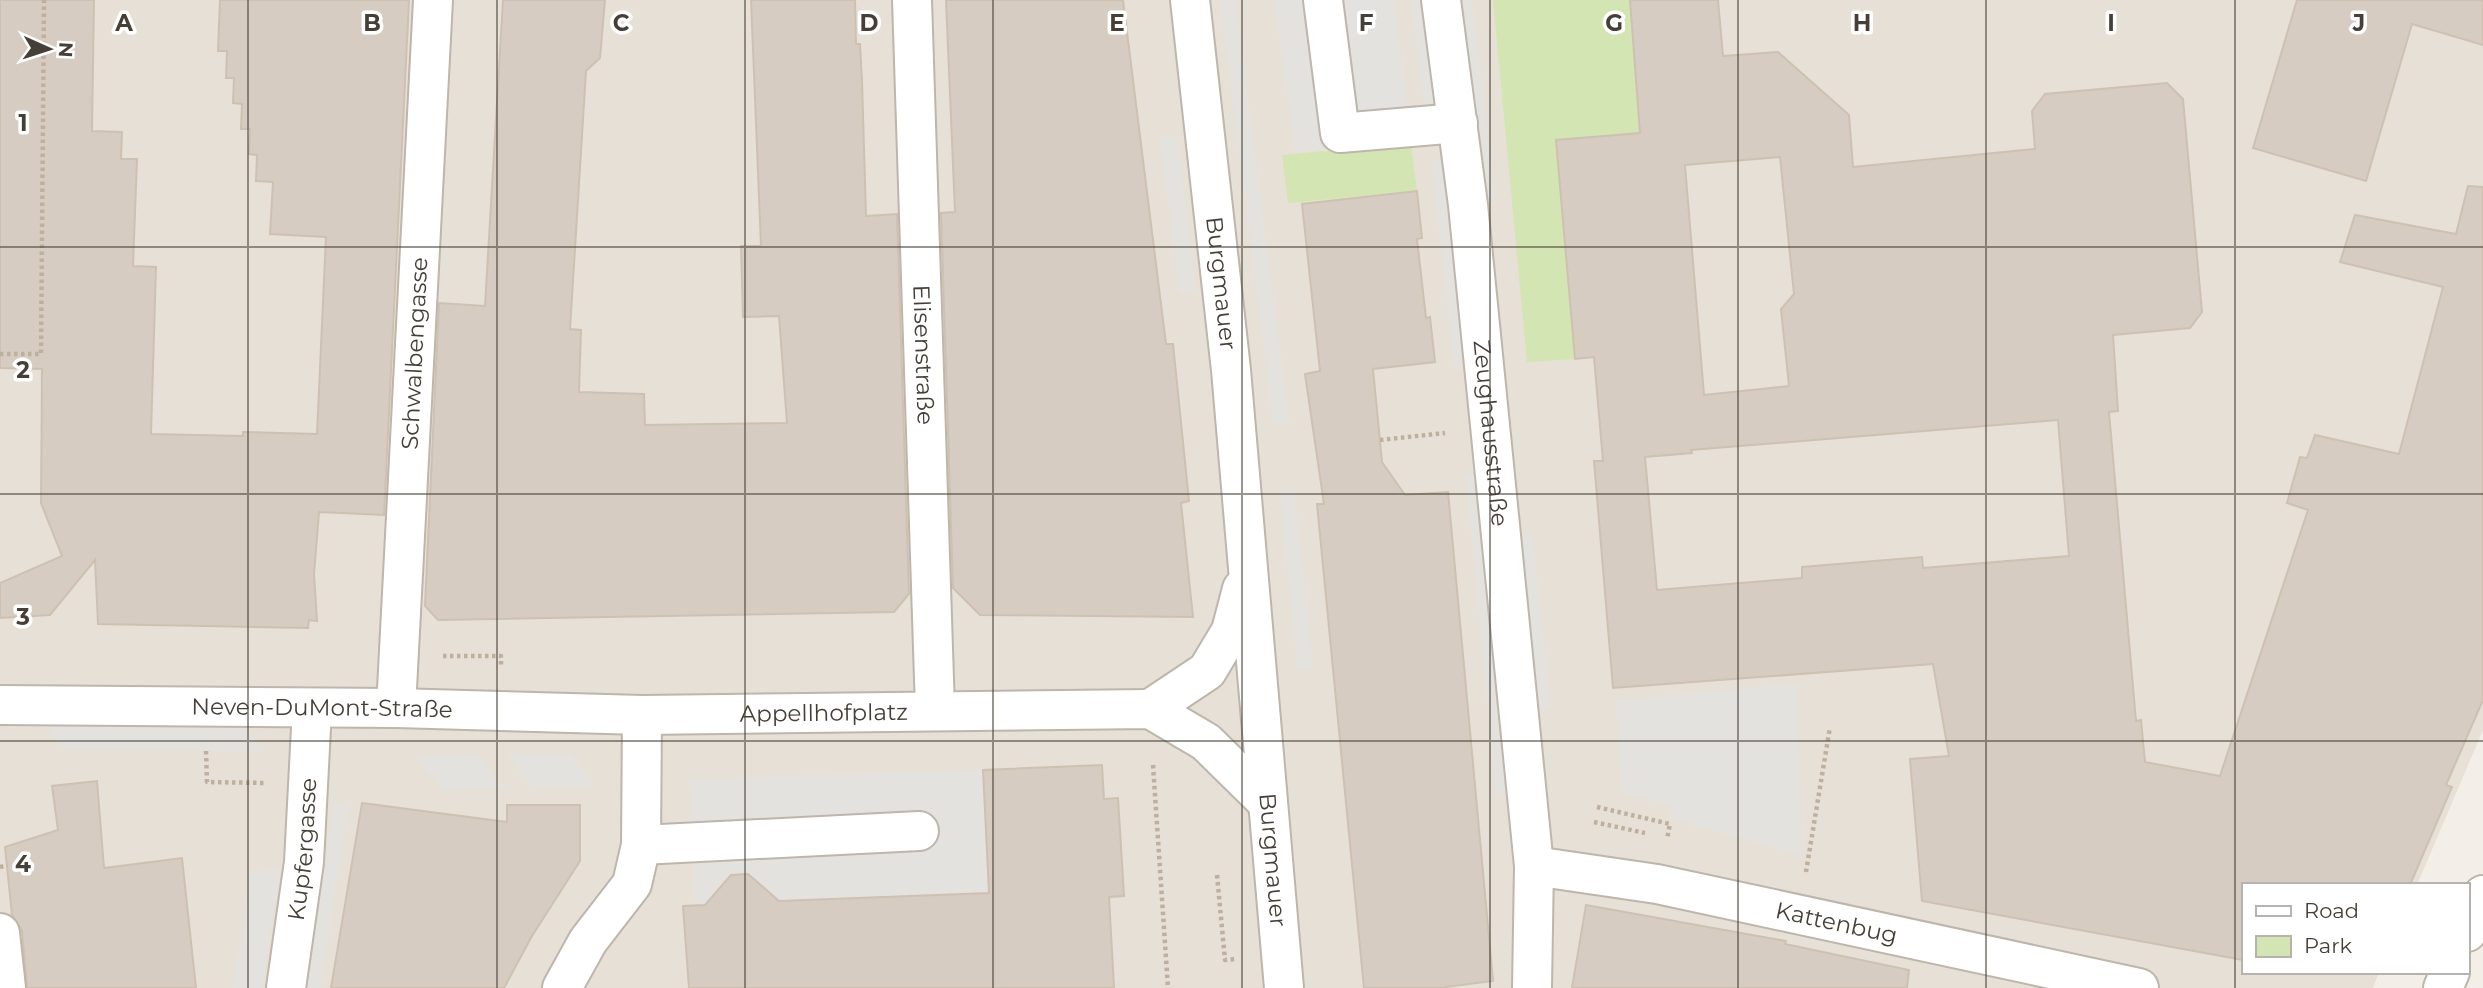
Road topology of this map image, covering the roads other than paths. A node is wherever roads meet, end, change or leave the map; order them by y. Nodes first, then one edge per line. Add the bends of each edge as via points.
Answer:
1 (433, 0) edge
2 (912, 0) edge
3 (1190, 0) edge
4 (1322, 0) edge
5 (1441, 0) edge
6 (1458, 122) junction
7 (1248, 567) junction
8 (0, 705) edge
9 (396, 708) junction
10 (312, 709) junction
11 (1150, 709) junction
12 (935, 710) junction
13 (642, 715) junction
14 (1267, 802) junction
15 (919, 831) dead end
16 (642, 845) junction
17 (1534, 866) junction
18 (2483, 895) edge
19 (2469, 927) edge
20 (0, 933) edge
21 (6, 988) edge
22 (286, 988) edge
23 (562, 988) edge
24 (1272, 988) edge
25 (1284, 988) edge
26 (1532, 988) edge
27 (2138, 988) edge

1 - 9 street, Schwalbengasse
2 - 12 street, Elisenstraße
3 - 7 street, Burgmauer
4 - 6 street via 1340,133
5 - 6 street, Zeughausstraße
6 - 17 street, Zeughausstraße
7 - 11 street, Burgmauer via 1231,631 1207,671
7 - 14 street, Burgmauer
8 - 10 street, Neven-DuMont-Straße
9 - 10 street, Neven-DuMont-Straße
9 - 13 street, Neven-DuMont-Straße
10 - 22 street, Kupfergasse via 304,862
11 - 12 street, Appellhofplatz
11 - 14 street via 1206,742
12 - 13 street, Appellhofplatz
13 - 16 street
14 - 25 street, Burgmauer
15 - 16 street
16 - 23 street via 632,884 588,941
17 - 26 street, Zeughausstraße
17 - 27 street, Kattenbug via 1657,884
18 - 19 street
20 - 21 street
24 - 25 street

